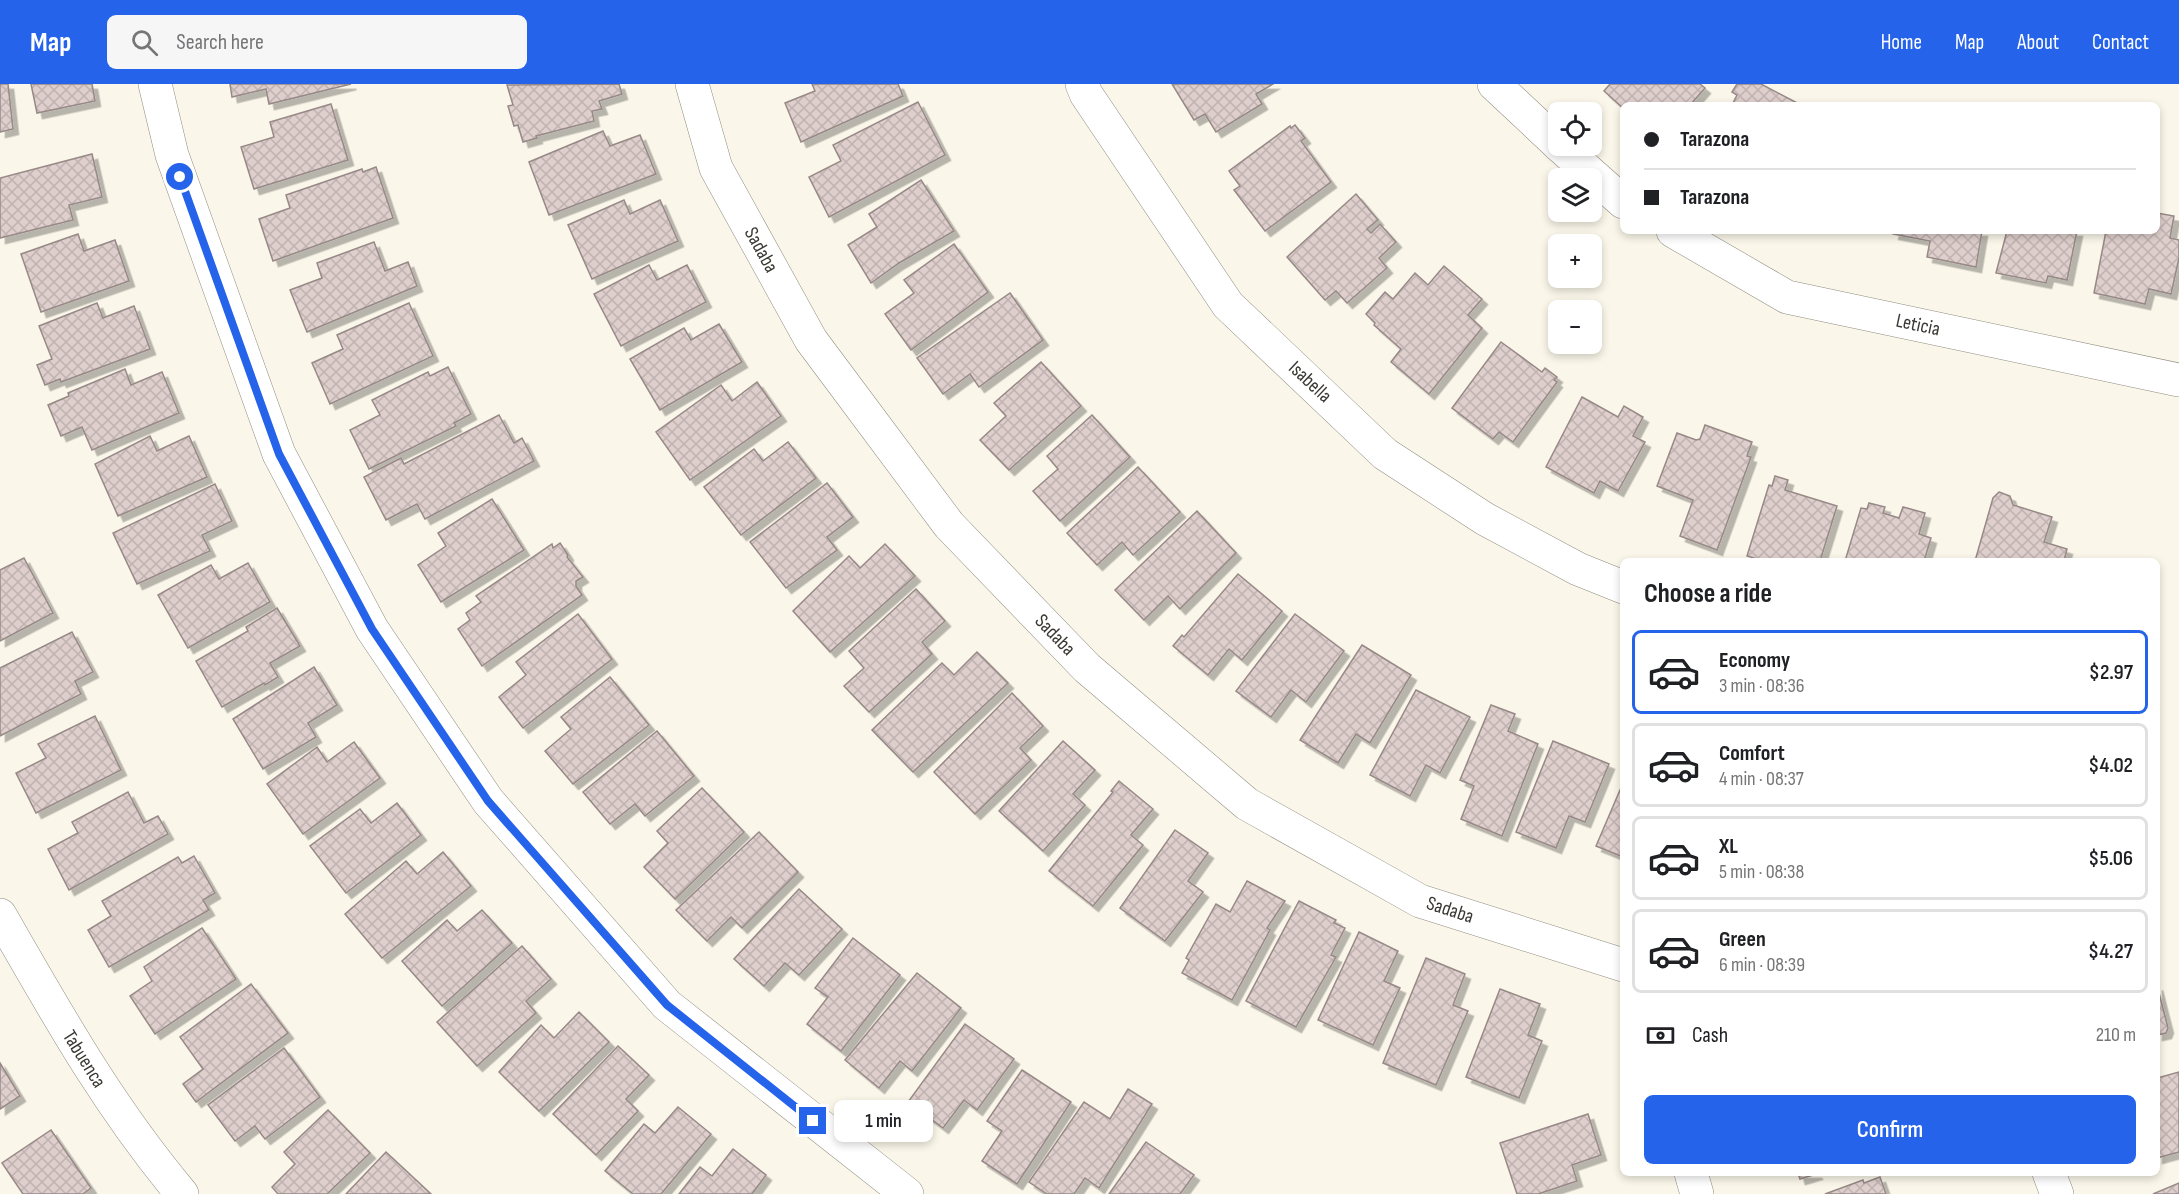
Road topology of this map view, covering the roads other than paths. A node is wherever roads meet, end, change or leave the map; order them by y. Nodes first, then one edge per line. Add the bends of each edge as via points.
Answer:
1 (155, 84) edge
2 (692, 84) edge
3 (1082, 84) edge
4 (1494, 84) edge
5 (1548, 135) edge
6 (1571, 156) edge
7 (1620, 199) edge
8 (1678, 234) edge
9 (2179, 380) edge
10 (1620, 586) edge
11 (0, 915) edge
12 (1620, 964) edge
13 (1691, 1176) edge
14 (2050, 1176) edge
15 (182, 1194) edge
16 (907, 1194) edge
17 (1697, 1194) edge
18 (2057, 1194) edge

1 - 16 street via 172,155 279,454 372,629 488,801 667,1005
2 - 12 street, Sadaba via 716,168 811,340 949,525 1087,668 1247,804 1420,901
3 - 10 street, Isabella via 1228,305 1385,453 1485,519 1578,569
4 - 5 street
6 - 7 street
8 - 9 street, Leticia via 1787,297
11 - 15 street, Tabuenca via 80,1055 140,1143
13 - 17 street
14 - 18 street

